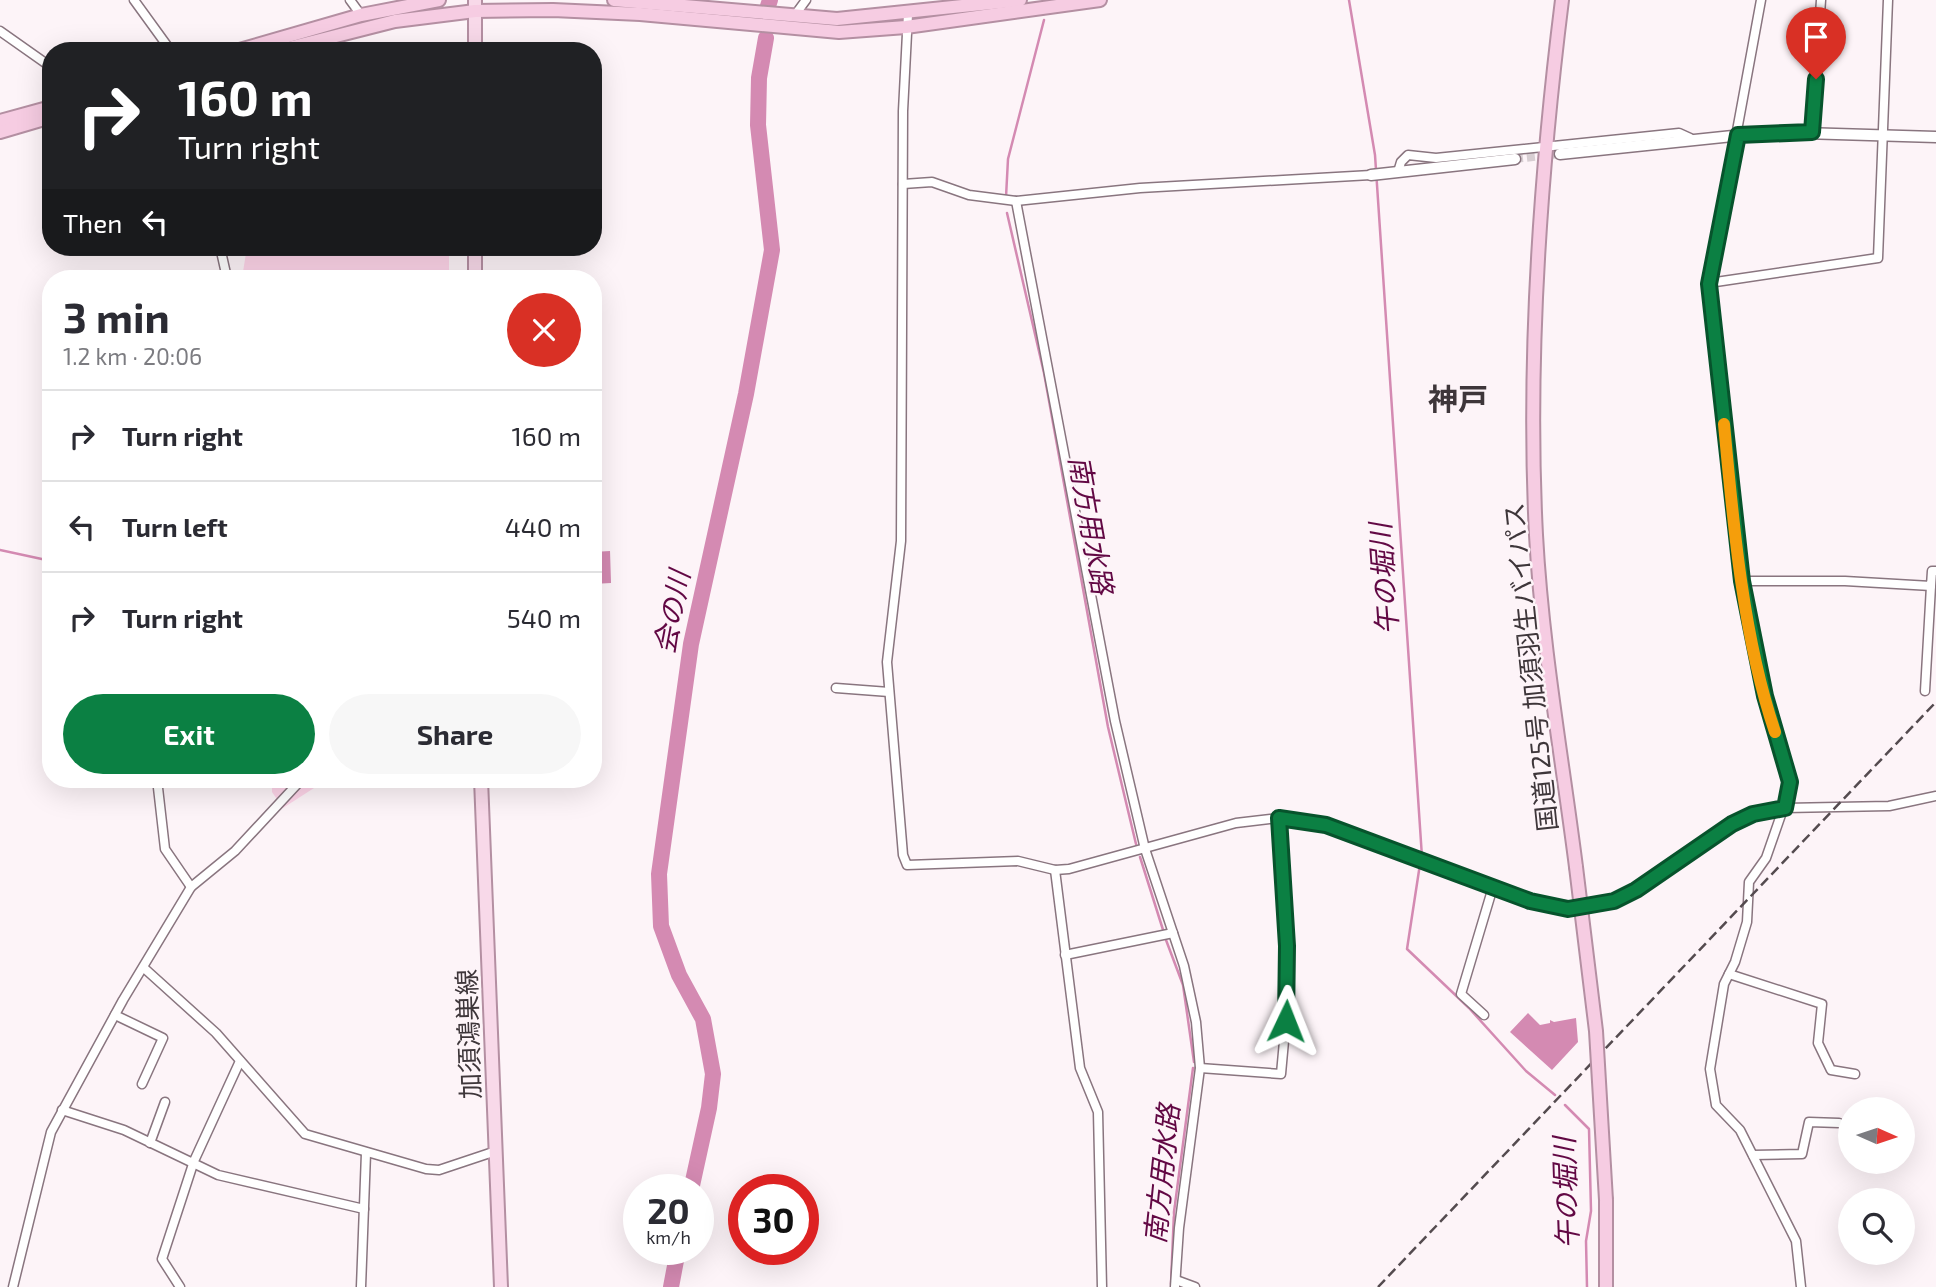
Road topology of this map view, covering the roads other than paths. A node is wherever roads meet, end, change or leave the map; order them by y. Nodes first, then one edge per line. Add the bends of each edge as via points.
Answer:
1 (134, 0) edge
2 (350, 0) edge
3 (439, 0) edge
4 (614, 0) edge
5 (807, 0) edge
6 (909, 0) edge
7 (1020, 0) edge
8 (1100, 0) edge
9 (1562, 0) edge
10 (1761, 0) edge
11 (1821, 0) edge
12 (1888, 0) edge
13 (475, 5) edge
14 (361, 15) junction
15 (795, 15) junction
16 (907, 20) junction
17 (0, 31) edge
18 (164, 42) edge
19 (267, 42) edge
20 (312, 42) edge
21 (475, 42) edge
22 (42, 61) edge
23 (42, 109) edge
24 (42, 120) edge
25 (0, 121) edge
26 (0, 132) edge
27 (1812, 132) junction
28 (1738, 135) junction
29 (1884, 135) junction
30 (1936, 137) edge
31 (1690, 138) junction
32 (1547, 146) junction
33 (1560, 154) tunnel mouth
34 (1515, 159) tunnel mouth
35 (1398, 172) junction
36 (1371, 175) joint
37 (903, 184) junction
38 (1016, 201) junction
39 (1709, 284) junction
40 (1936, 571) edge
41 (1742, 581) junction
42 (1931, 586) junction
43 (1933, 607) edge
44 (836, 688) dead end
45 (1925, 691) dead end
46 (888, 692) junction
47 (158, 788) edge
48 (294, 788) edge
49 (481, 788) edge
50 (1936, 796) edge
51 (1785, 808) junction
52 (1279, 818) junction
53 (1145, 849) junction
54 (1055, 870) junction
55 (191, 887) junction
56 (1493, 887) junction
57 (1173, 933) junction
58 (1065, 955) junction
59 (144, 968) junction
60 (1729, 974) junction
61 (115, 1014) junction
62 (1484, 1015) dead end
63 (240, 1061) junction
64 (1200, 1068) junction
65 (1855, 1074) dead end
66 (142, 1084) dead end
67 (165, 1102) dead end
68 (62, 1110) junction
69 (1838, 1122) edge
70 (149, 1143) junction
71 (496, 1151) junction
72 (366, 1153) junction
73 (1753, 1155) junction
74 (193, 1164) junction
75 (364, 1209) junction
76 (1175, 1284) edge
77 (13, 1287) edge
78 (180, 1287) edge
79 (361, 1287) edge
80 (501, 1287) edge
81 (1102, 1287) edge
82 (1195, 1287) edge
83 (1606, 1287) edge
84 (1801, 1287) edge

1 - 18 street
2 - 14 street
3 - 14 highway
4 - 15 highway
5 - 15 street
6 - 16 street
7 - 16 highway
8 - 16 highway
9 - 32 highway, 国道125号 加須羽生バイパス
10 - 28 street
11 - 27 street
12 - 29 street
13 - 16 highway via 839,32
13 - 20 highway
13 - 21 main road
14 - 19 highway
15 - 16 highway
16 - 37 street
17 - 22 street
23 - 25 highway
24 - 26 highway
27 - 28 street
27 - 29 street
28 - 31 street
28 - 39 street
29 - 30 street
29 - 39 street via 1878,258
31 - 32 street via 1679,133
31 - 33 street
32 - 35 street via 1436,158 1408,155
32 - 83 highway, 国道125号 加須羽生バイパス, bridge via 1535,369 1536,535 1596,1031
34 - 35 street
35 - 36 street
36 - 38 street via 1140,188
37 - 38 street via 932,182 969,195
37 - 46 street via 901,541 888,650
38 - 53 street via 1115,721
39 - 41 street
40 - 42 street
41 - 42 street
41 - 51 street via 1769,715 1790,782
42 - 43 street
43 - 45 street
44 - 46 street
46 - 54 street via 907,865 1018,861
47 - 55 street via 165,849
48 - 55 street via 235,850
49 - 71 main road, 加須鴻巣線
50 - 51 street via 1889,806
51 - 56 street via 1753,814 1732,824 1636,890 1600,906 1552,906
51 - 60 street via 1766,858 1749,882 1747,922
52 - 53 street via 1236,823
52 - 56 street via 1326,825
52 - 64 street via 1287,997 1281,1074
53 - 54 street
53 - 57 street
54 - 58 street
55 - 59 street
56 - 62 street via 1461,994
57 - 58 street
57 - 64 street via 1191,990
58 - 81 street via 1080,1068 1098,1112
59 - 61 street
59 - 63 street
60 - 65 street via 1822,1004 1818,1043 1826,1061 1831,1070
60 - 73 street via 1710,1069 1716,1105 1740,1130
61 - 66 street via 163,1038
61 - 68 street
63 - 72 street via 305,1134
63 - 74 street
64 - 76 street
67 - 70 street
68 - 70 street
68 - 77 street via 51,1132
69 - 73 street via 1809,1122 1802,1154
70 - 74 street
71 - 72 street via 439,1170
71 - 80 main road, 加須鴻巣線
72 - 75 street
73 - 84 street via 1796,1241
74 - 75 street via 218,1175
74 - 78 street via 162,1259
75 - 79 street
76 - 82 street

